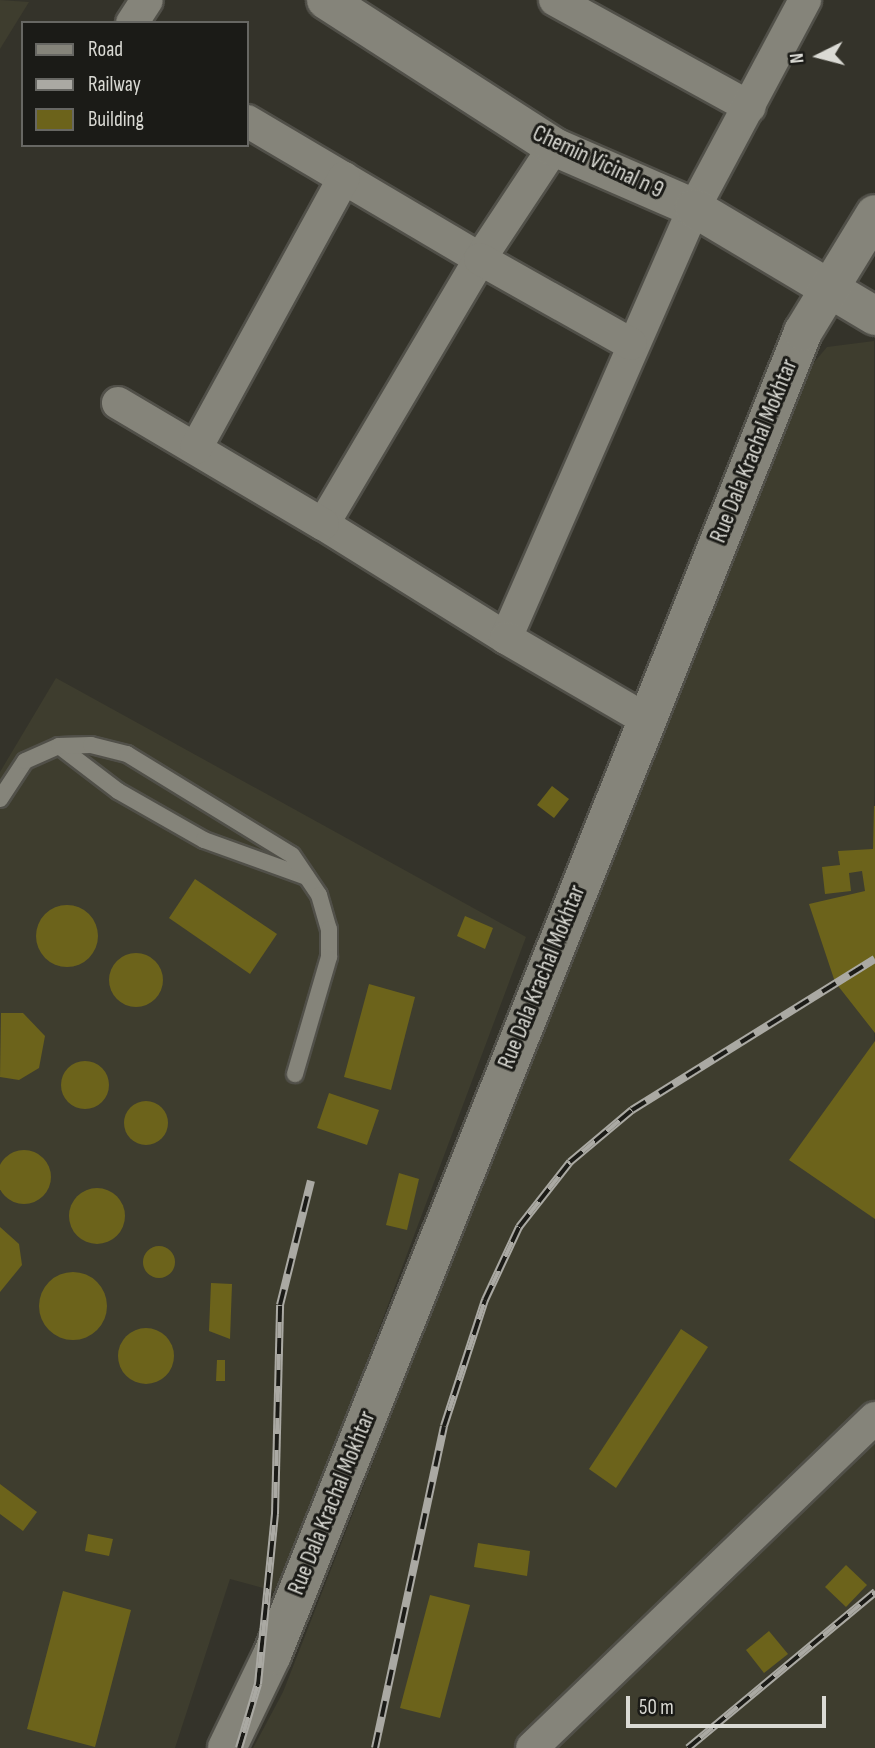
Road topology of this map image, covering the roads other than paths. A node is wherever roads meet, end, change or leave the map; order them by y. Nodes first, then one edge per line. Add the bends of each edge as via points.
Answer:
1 (146, 0) edge
2 (326, 0) edge
3 (555, 0) edge
4 (805, 0) edge
5 (133, 21) edge
6 (750, 107) junction
7 (248, 122) edge
8 (554, 146) junction
9 (344, 178) junction
10 (694, 208) junction
11 (875, 214) edge
12 (480, 259) junction
13 (828, 289) junction
14 (875, 316) edge
15 (631, 344) junction
16 (118, 402) dead end
17 (196, 448) junction
18 (323, 524) junction
19 (506, 638) junction
20 (645, 719) junction
21 (59, 746) junction
22 (0, 799) edge
23 (307, 877) junction
24 (295, 1074) dead end
25 (875, 1418) edge
26 (227, 1748) edge
27 (531, 1748) edge

1 - 5 street
2 - 8 street, Chemin Vicinal n 9
3 - 6 street
4 - 6 street
6 - 10 street
7 - 9 street
8 - 10 street, Chemin Vicinal n 9
8 - 12 street
9 - 12 street
9 - 17 street
10 - 13 street, Chemin Vicinal n 9
10 - 15 street
11 - 13 street, Rue Dala Krachal Mokhtar
12 - 15 street
12 - 18 street
13 - 14 street, Chemin Vicinal n 9
13 - 20 street, Rue Dala Krachal Mokhtar via 803,332
15 - 19 street
16 - 17 street
17 - 18 street
18 - 19 street
19 - 20 street
20 - 26 street, Rue Dala Krachal Mokhtar via 272,1654
21 - 22 lane via 25,761
21 - 23 lane via 118,790 204,840
21 - 23 lane via 127,754 267,835
23 - 24 lane via 329,929 329,957
25 - 27 street

